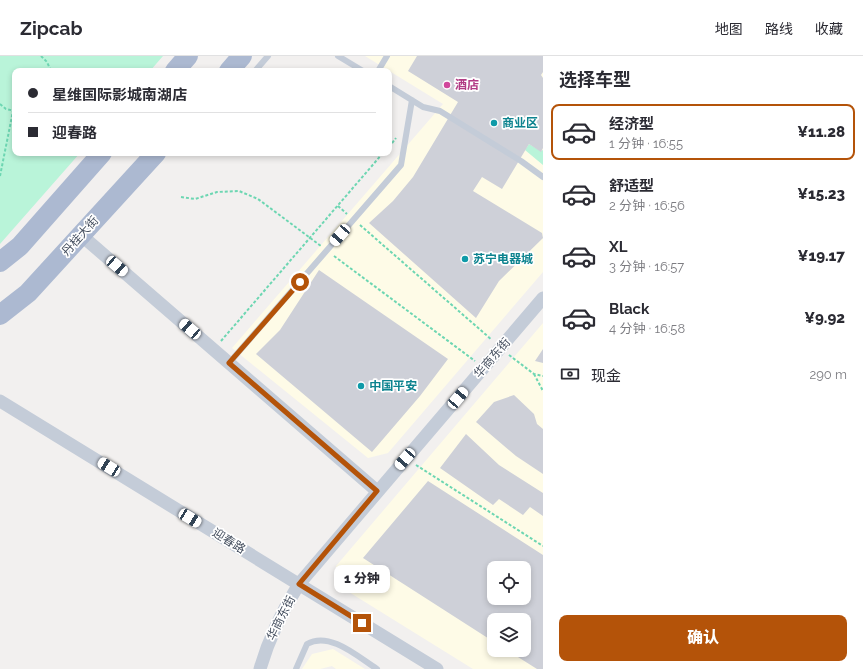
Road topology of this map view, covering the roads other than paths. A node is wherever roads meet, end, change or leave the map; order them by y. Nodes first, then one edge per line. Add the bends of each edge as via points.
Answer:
1 (188, 56) edge
2 (242, 56) edge
3 (268, 56) edge
4 (338, 56) edge
5 (387, 56) edge
6 (178, 68) edge
7 (232, 68) edge
8 (258, 68) edge
9 (359, 68) edge
10 (380, 68) edge
11 (392, 88) edge
12 (412, 100) junction
13 (99, 156) edge
14 (153, 156) edge
15 (543, 177) edge
16 (81, 235) junction
17 (0, 262) edge
18 (543, 298) edge
19 (0, 315) edge
20 (229, 363) junction
21 (0, 401) edge
22 (377, 491) junction
23 (299, 584) junction
24 (260, 669) edge
25 (296, 669) edge
26 (377, 669) edge
27 (437, 669) edge

1 - 6 main road
2 - 7 main road
3 - 8 lane
4 - 9 lane
5 - 10 lane
11 - 12 lane
12 - 15 lane via 426,109 440,111
12 - 20 lane via 401,165
13 - 17 main road via 20,246
14 - 16 main road, 丹桂大街
16 - 19 main road, 丹桂大街 via 28,293
16 - 20 street
18 - 22 street, 华商东街
20 - 22 street
21 - 23 street, 迎春路
22 - 23 street, 华商东街
23 - 24 street, 华商东街 via 270,638
23 - 27 street, 迎春路
25 - 26 lane via 303,649 307,644 320,639 332,641

